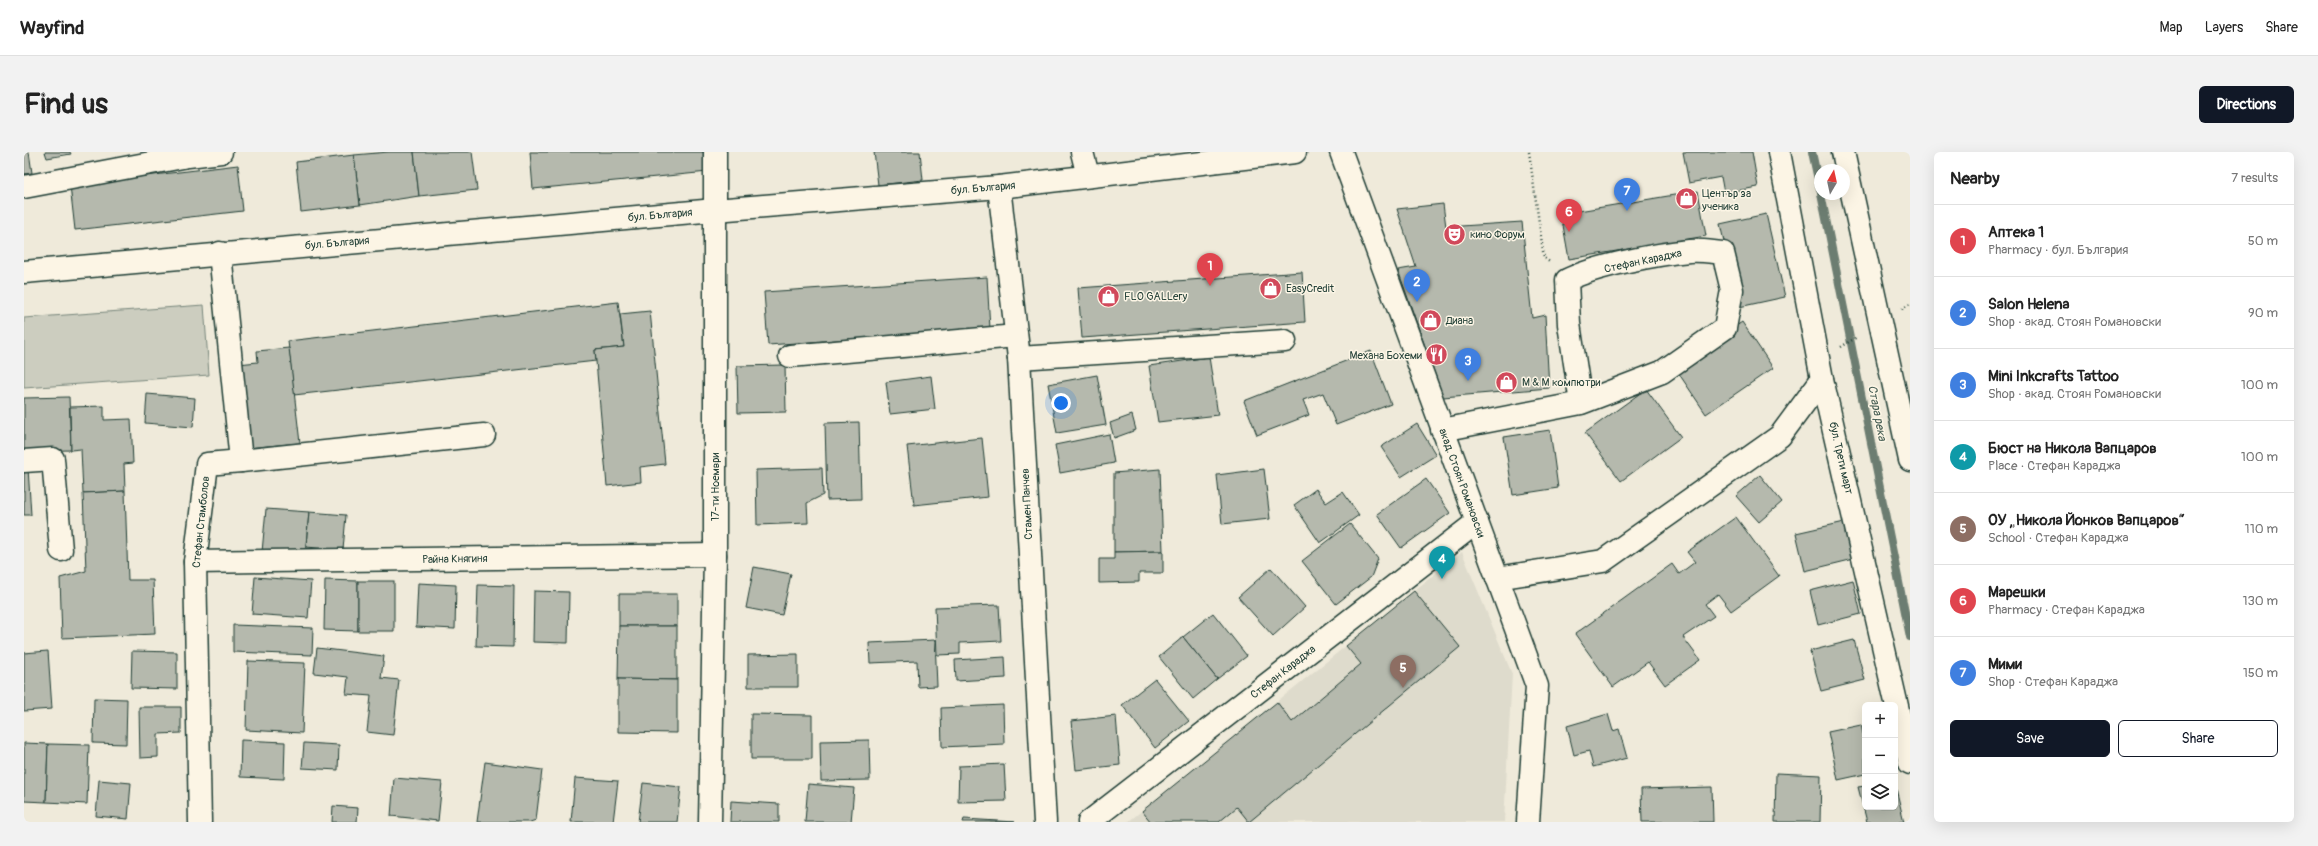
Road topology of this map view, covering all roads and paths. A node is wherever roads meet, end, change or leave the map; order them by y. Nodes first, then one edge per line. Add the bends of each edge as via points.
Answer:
1 (221, 152) edge
2 (715, 152) edge
3 (1082, 152) edge
4 (1296, 152) edge
5 (1341, 152) edge
6 (1529, 152) edge
7 (1779, 152) edge
8 (1843, 152) edge
9 (1088, 176) junction
10 (24, 187) edge
11 (999, 187) junction
12 (716, 210) junction
13 (220, 253) junction
14 (24, 272) edge
15 (1573, 278) junction
16 (1860, 335) dead end
17 (1016, 336) junction
18 (1285, 341) dead end
19 (1834, 351) dead end
20 (790, 356) dead end
21 (1019, 358) junction
22 (1822, 379) junction
23 (1581, 403) junction
24 (1442, 430) junction
25 (484, 435) dead end
26 (241, 460) junction
27 (1910, 460) edge
28 (24, 461) edge
29 (1476, 522) junction
30 (61, 550) dead end
31 (716, 555) junction
32 (195, 562) junction
33 (1497, 578) junction
34 (1910, 762) edge
35 (200, 822) edge
36 (710, 822) edge
37 (1046, 822) edge
38 (1090, 822) edge
39 (1528, 822) edge

1 - 10 street
2 - 12 street, 17-ти Ноември
3 - 9 street
4 - 9 street, бул. България
5 - 24 street, акад. Стоян Романовски
6 - 15 path via 1544,258
7 - 22 street, бул. Трети март
8 - 27 street
9 - 11 street, бул. България
11 - 12 street, бул. България
11 - 17 street, Стамен Панчев
12 - 13 street, бул. България
12 - 31 street, 17-ти Ноември
13 - 14 street, бул. България
13 - 26 street
15 - 23 street via 1567,280
15 - 23 street, Стефан Караджа via 1643,258 1682,252 1723,253 1732,290 1725,328 1662,372
16 - 19 path
17 - 20 street
17 - 21 street, Стамен Панчев
18 - 21 street
21 - 37 street, Стамен Панчев
22 - 33 street via 1780,436 1603,561
22 - 34 street, бул. Трети март
23 - 24 street, Стефан Караджа
24 - 29 street, акад. Стоян Романовски
25 - 26 street
26 - 32 street, Стефан Стамболов via 207,464
28 - 30 street via 53,459
29 - 33 street, акад. Стоян Романовски
29 - 38 street, Стефан Караджа
31 - 32 street, Райна Княгиня
31 - 36 street, 17-ти Ноември
32 - 35 street, Стефан Стамболов
33 - 39 street, акад. Стоян Романовски via 1537,686

